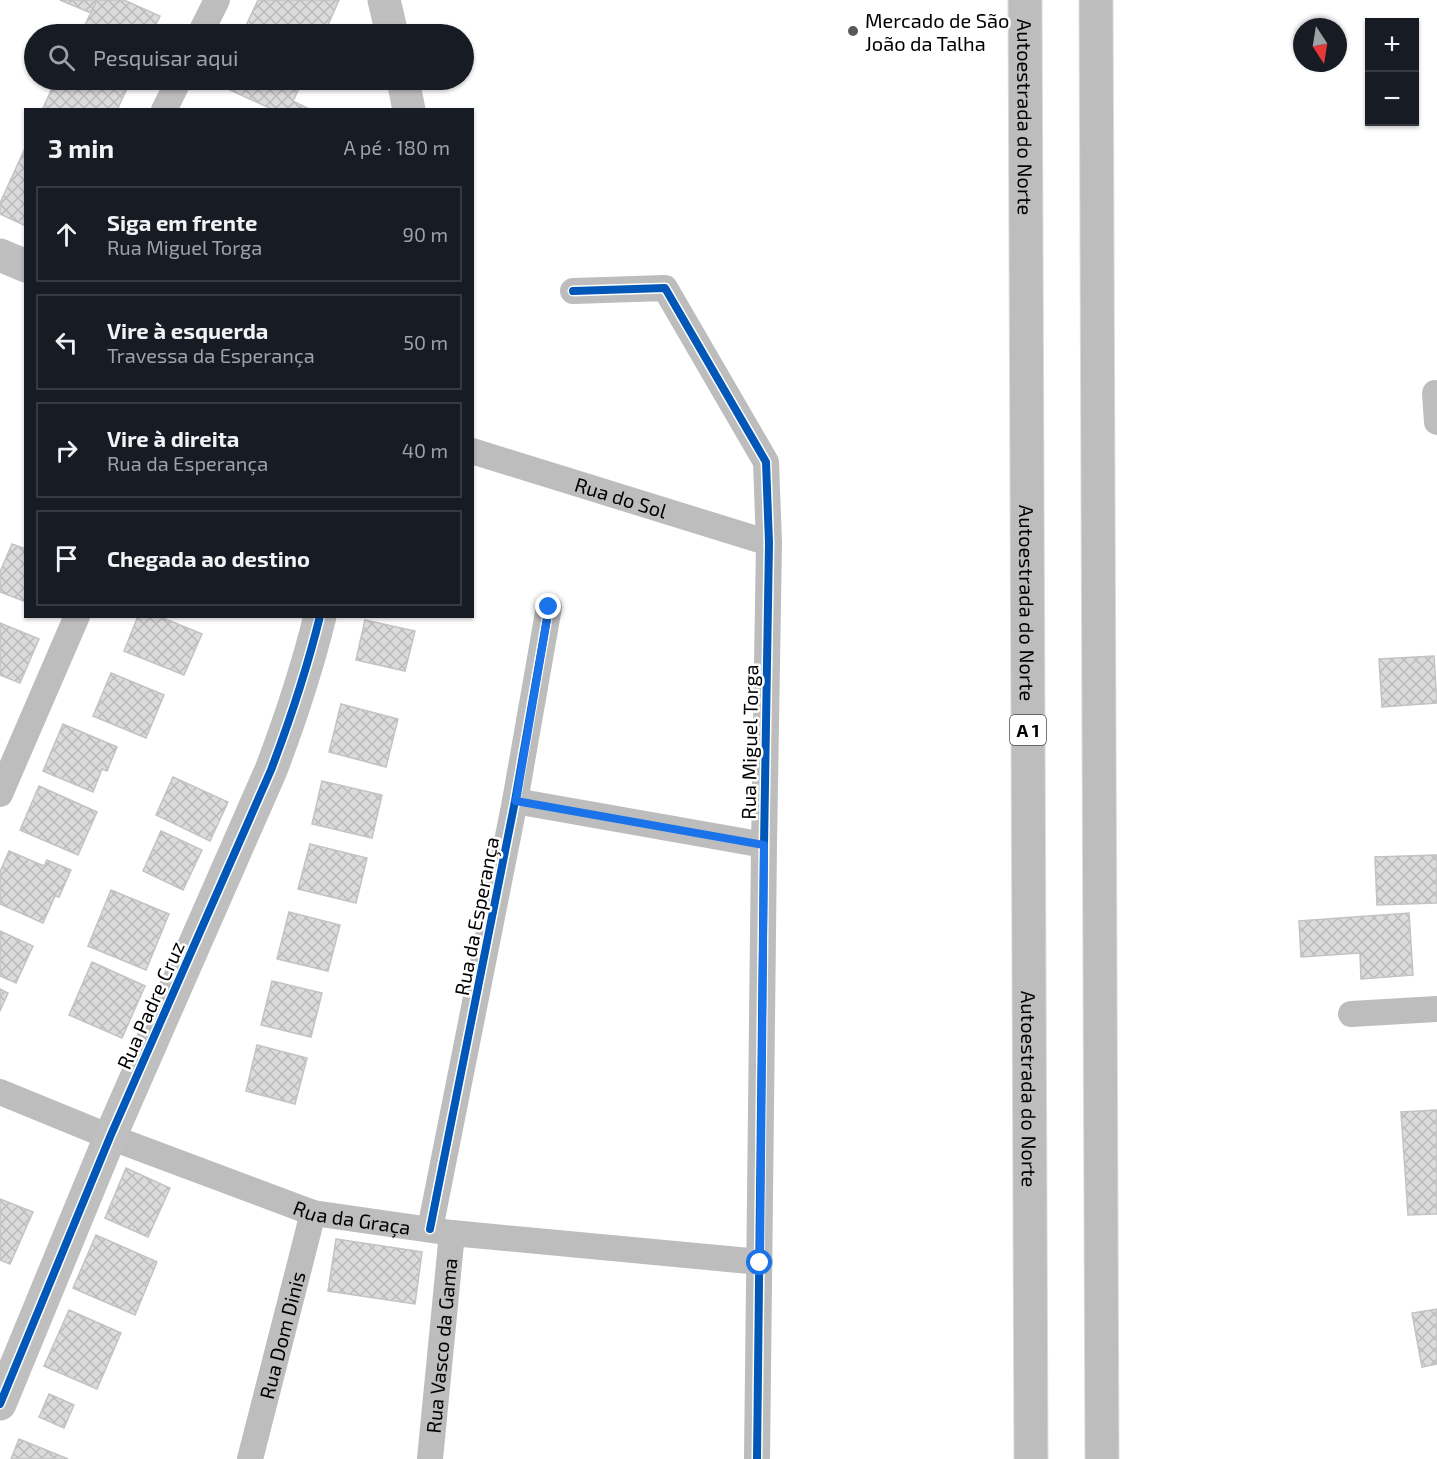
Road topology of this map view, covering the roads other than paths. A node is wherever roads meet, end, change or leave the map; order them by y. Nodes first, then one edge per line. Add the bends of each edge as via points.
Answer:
1 (216, 0) edge
2 (384, 0) edge
3 (1025, 0) edge
4 (1096, 0) edge
5 (205, 24) edge
6 (390, 24) edge
7 (174, 90) edge
8 (405, 90) edge
9 (165, 108) edge
10 (410, 108) edge
11 (0, 255) edge
12 (24, 265) edge
13 (573, 291) dead end
14 (1435, 393) dead end
15 (1437, 422) edge
16 (474, 452) edge
17 (769, 543) junction
18 (549, 607) dead end
19 (76, 618) edge
20 (320, 618) edge
21 (0, 794) edge
22 (516, 801) junction
23 (764, 845) junction
24 (1437, 1009) edge
25 (1351, 1014) dead end
26 (0, 1092) edge
27 (110, 1137) junction
28 (313, 1213) junction
29 (441, 1231) junction
30 (760, 1263) junction
31 (0, 1404) edge
32 (250, 1459) edge
33 (430, 1459) edge
34 (757, 1459) edge
35 (1031, 1459) edge
36 (1102, 1459) edge

1 - 5 street
2 - 6 street
3 - 35 highway, Autoestrada do Norte / A 1
4 - 36 highway
7 - 9 street
8 - 10 street
11 - 12 street
13 - 17 street, Rua Miguel Torga via 665,288 766,462
14 - 15 street
16 - 17 street, Rua do Sol
17 - 23 street, Rua Miguel Torga
18 - 22 street, Rua da Esperança
19 - 21 street
20 - 27 street, Rua Padre Cruz via 299,693 271,770
22 - 23 street
22 - 29 street, Rua da Esperança
23 - 30 street, Rua Miguel Torga
24 - 25 street
26 - 27 street, Rua da Graça
27 - 28 street, Rua da Graça
27 - 31 street, Rua Padre Cruz
28 - 29 street, Rua da Graça
28 - 32 street, Rua Dom Dinis
29 - 30 street, Rua da Graça
29 - 33 street, Rua Vasco da Gama
30 - 34 street, Rua Miguel Torga

